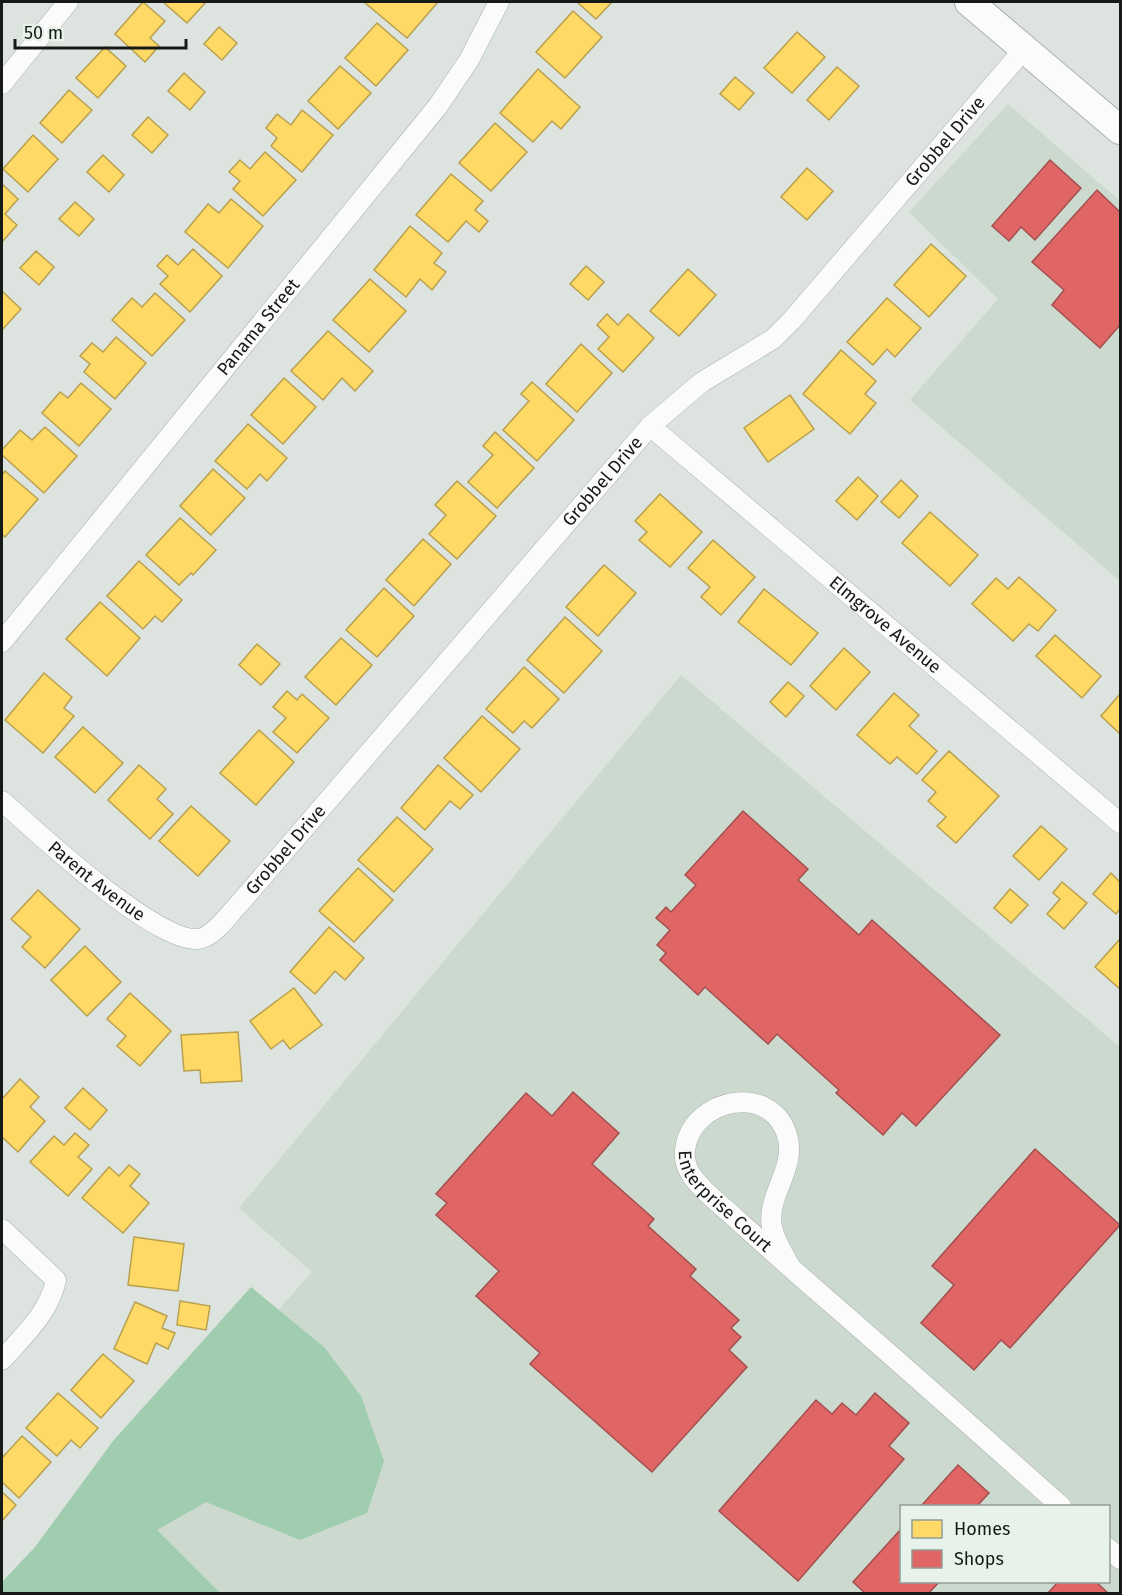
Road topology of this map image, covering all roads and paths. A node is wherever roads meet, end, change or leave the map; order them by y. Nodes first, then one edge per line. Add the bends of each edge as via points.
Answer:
1 (68, 2) edge
2 (499, 2) edge
3 (969, 2) edge
4 (1025, 48) junction
5 (2, 84) edge
6 (1120, 130) edge
7 (650, 426) junction
8 (2, 642) edge
9 (2, 801) edge
10 (1120, 823) edge
11 (203, 938) joint
12 (2, 1229) edge
13 (791, 1268) junction
14 (2, 1360) edge
15 (1060, 1505) edge

1 - 5 street
2 - 8 street, Panama Street via 469,60 438,106
3 - 4 main road
4 - 6 main road
4 - 7 street, Grobbel Drive via 792,320 773,339 702,382
7 - 10 street, Elmgrove Avenue
7 - 11 street, Grobbel Drive via 239,904
9 - 11 street, Parent Avenue via 115,897 151,922 187,939
12 - 14 street via 56,1280 43,1314
13 - 13 street, Enterprise Court via 772,1227 788,1163 788,1138 783,1126 766,1109 747,1101 725,1103 705,1116 692,1132 685,1152 686,1163 703,1188
13 - 15 street, Enterprise Court

